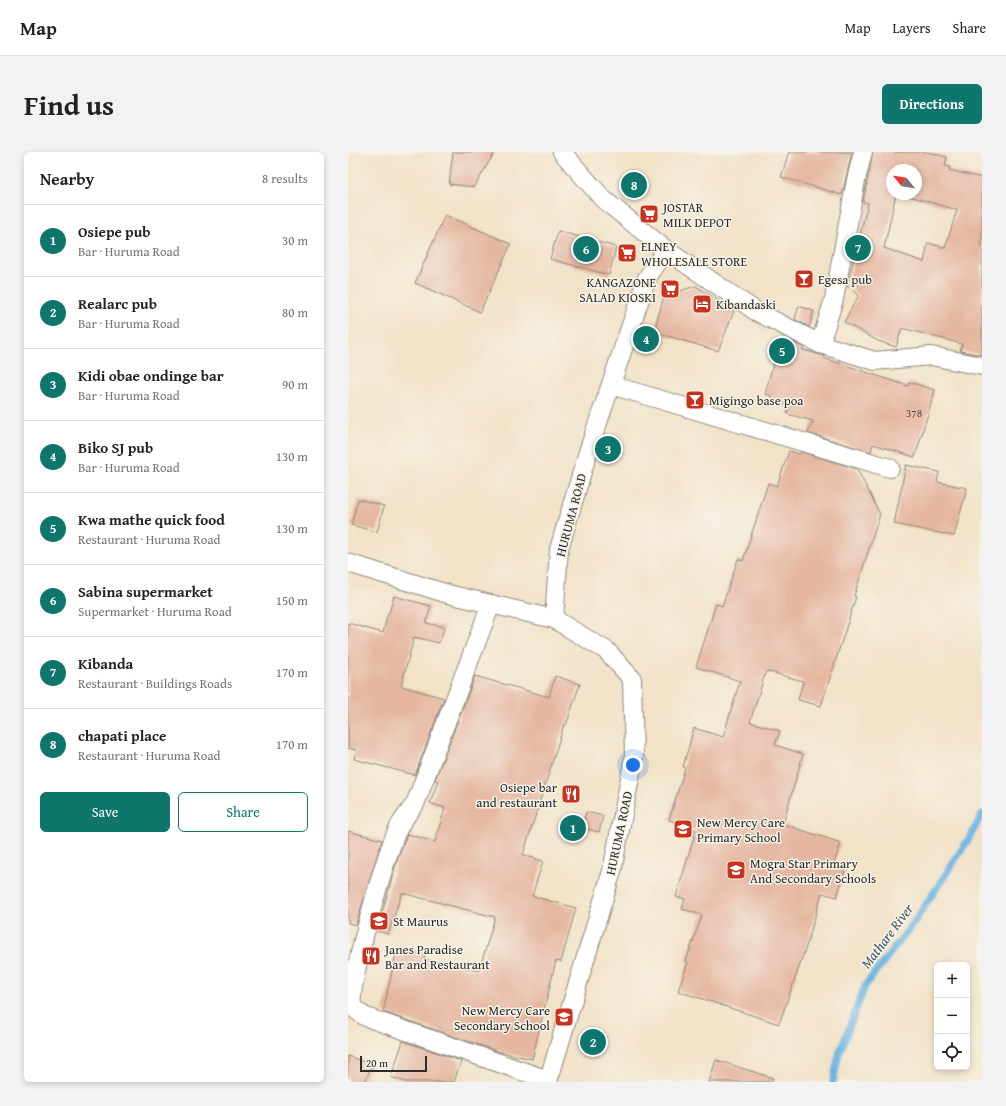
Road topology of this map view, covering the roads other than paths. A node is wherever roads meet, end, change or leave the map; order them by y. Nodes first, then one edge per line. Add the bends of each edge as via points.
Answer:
1 (562, 152) edge
2 (863, 152) edge
3 (666, 250) junction
4 (820, 344) junction
5 (982, 366) edge
6 (611, 385) junction
7 (890, 468) dead end
8 (348, 563) edge
9 (491, 604) junction
10 (554, 619) junction
11 (548, 1081) edge

1 - 3 street via 603,200
2 - 4 street via 834,299
3 - 4 street via 757,312
3 - 6 street, HURUMA ROAD via 647,278
4 - 5 street via 875,361 931,356
6 - 7 street
6 - 10 street, HURUMA ROAD via 559,549
8 - 9 street via 448,594
9 - 10 street
9 - 11 street via 415,804 398,829 382,871 357,961 351,993 352,1004 358,1012 366,1016
10 - 11 street, HURUMA ROAD via 607,651 632,679 634,757 612,871

